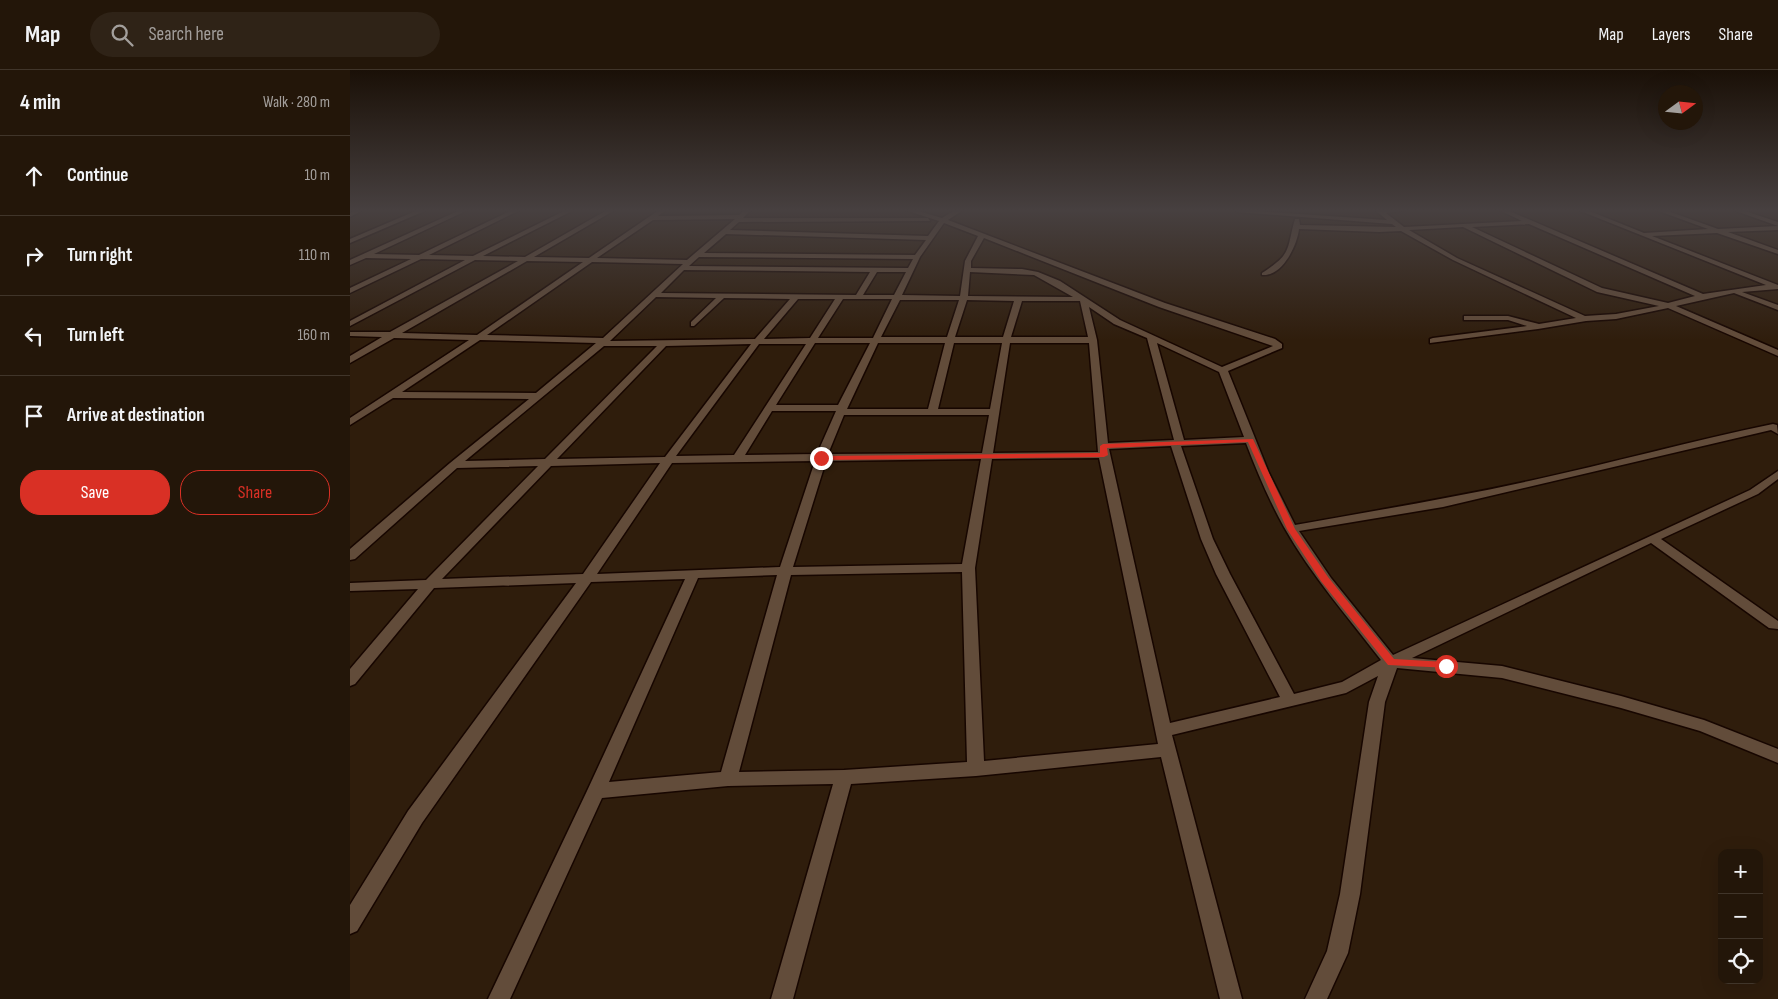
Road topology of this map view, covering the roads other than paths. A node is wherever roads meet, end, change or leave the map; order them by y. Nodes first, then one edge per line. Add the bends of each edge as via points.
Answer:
1 (371, 253) edge
2 (427, 253) edge
3 (483, 253) edge
4 (536, 253) edge
5 (601, 253) edge
6 (919, 253) edge
7 (972, 253) edge
8 (1029, 253) edge
9 (1289, 253) edge
10 (1446, 253) edge
11 (1523, 253) edge
12 (1602, 253) edge
13 (1690, 253) edge
14 (698, 255) joint
15 (350, 256) edge
16 (365, 256) junction
17 (419, 257) junction
18 (917, 257) junction
19 (474, 258) junction
20 (526, 259) junction
21 (593, 259) junction
22 (350, 263) edge
23 (686, 265) junction
24 (875, 269) junction
25 (910, 270) junction
26 (968, 270) junction
27 (1264, 274) dead end
28 (1776, 287) edge
29 (350, 291) edge
30 (1735, 292) junction
31 (655, 295) junction
32 (723, 295) junction
33 (796, 296) junction
34 (841, 296) junction
35 (859, 296) junction
36 (899, 296) junction
37 (964, 297) junction
38 (1020, 297) junction
39 (1702, 297) junction
40 (1082, 299) junction
41 (1669, 306) junction
42 (1778, 308) edge
43 (1467, 318) dead end
44 (1585, 319) junction
45 (350, 324) edge
46 (694, 324) dead end
47 (1538, 327) junction
48 (350, 334) edge
49 (392, 335) junction
50 (478, 337) junction
51 (1151, 337) junction
52 (877, 340) junction
53 (950, 340) junction
54 (1093, 340) junction
55 (1433, 340) dead end
56 (1006, 341) junction
57 (602, 342) junction
58 (810, 342) junction
59 (756, 343) junction
60 (664, 344) junction
61 (1778, 353) edge
62 (350, 360) edge
63 (1222, 370) junction
64 (389, 395) junction
65 (537, 396) junction
66 (768, 408) junction
67 (841, 410) junction
68 (932, 412) junction
69 (994, 412) junction
70 (350, 422) edge
71 (1778, 431) edge
72 (1250, 440) junction
73 (1177, 443) junction
74 (1104, 450) junction
75 (986, 455) junction
76 (737, 458) junction
77 (821, 458) junction
78 (668, 460) junction
79 (548, 462) junction
80 (454, 465) junction
81 (1778, 474) edge
82 (1291, 529) junction
83 (1652, 538) junction
84 (350, 556) edge
85 (968, 568) junction
86 (785, 571) junction
87 (693, 575) junction
88 (587, 578) junction
89 (429, 585) junction
90 (350, 587) edge
91 (1774, 625) dead end
92 (1392, 662) junction
93 (350, 680) edge
94 (1290, 701) junction
95 (1163, 731) junction
96 (1166, 750) junction
97 (1778, 756) edge
98 (976, 769) junction
99 (844, 777) junction
100 (728, 779) junction
101 (596, 791) junction
102 (350, 924) edge
103 (498, 999) edge
104 (782, 999) edge
105 (1231, 999) edge
106 (1316, 999) edge

1 - 16 street
2 - 17 street
3 - 19 street
4 - 20 street
5 - 21 street
6 - 18 street
7 - 26 street
8 - 63 street via 1279,346
9 - 27 street via 1282,263
10 - 44 street via 1492,278
11 - 41 street via 1600,290
12 - 39 street
13 - 28 street
14 - 18 street
14 - 23 street
15 - 16 street
16 - 17 street
16 - 22 street
17 - 19 street
17 - 29 street
18 - 25 street
19 - 20 street
19 - 45 street
20 - 21 street
20 - 49 street
21 - 23 street
21 - 50 street
23 - 24 street
23 - 31 street
24 - 25 street
24 - 35 street
25 - 36 street
26 - 37 street
26 - 40 street via 1028,271
28 - 30 street
30 - 39 street
30 - 42 street
31 - 32 street
31 - 57 street
32 - 33 street
32 - 46 street
33 - 34 street
33 - 59 street
34 - 35 street
34 - 58 street
35 - 36 street
36 - 37 street
36 - 52 street
37 - 38 street
37 - 53 street
38 - 40 street
38 - 56 street
39 - 41 street
40 - 51 street via 1107,317
40 - 54 street
41 - 44 street via 1648,312
41 - 61 street
43 - 47 street via 1508,318
44 - 47 street
47 - 55 street
48 - 49 street
49 - 50 street
49 - 62 street
50 - 57 street
50 - 64 street
51 - 63 street
51 - 73 street
52 - 53 street
52 - 58 street
52 - 67 street
53 - 56 street
53 - 68 street
54 - 56 street
54 - 74 street
56 - 69 street
57 - 60 street
57 - 65 street
58 - 59 street
58 - 66 street
59 - 60 street
59 - 78 street
60 - 79 street
63 - 72 street
64 - 65 street
64 - 70 street
65 - 80 street
66 - 67 street
66 - 76 street
67 - 68 street
67 - 77 street
68 - 69 street
69 - 75 street
71 - 82 street via 1773,427 1443,503
72 - 73 street
72 - 82 street
73 - 74 street
73 - 94 street via 1215,556
74 - 75 street
74 - 95 street
75 - 77 street
75 - 85 street
76 - 77 street
76 - 78 street
77 - 86 street
78 - 79 street
78 - 88 street
79 - 80 street
79 - 89 street
80 - 84 street
81 - 83 street via 1754,492
82 - 92 street via 1324,579
83 - 91 street
83 - 92 street
85 - 86 street
85 - 98 street
86 - 87 street
86 - 100 street
87 - 88 street
87 - 101 street
88 - 89 street
88 - 102 street via 415,817
89 - 90 street
89 - 93 street
92 - 94 street via 1346,687
92 - 97 street via 1502,672 1704,726
92 - 106 street via 1377,702 1350,894 1337,953
94 - 95 street
95 - 96 street
96 - 98 street
96 - 105 street
98 - 99 street
99 - 100 street
99 - 104 street
100 - 101 street
101 - 103 street

